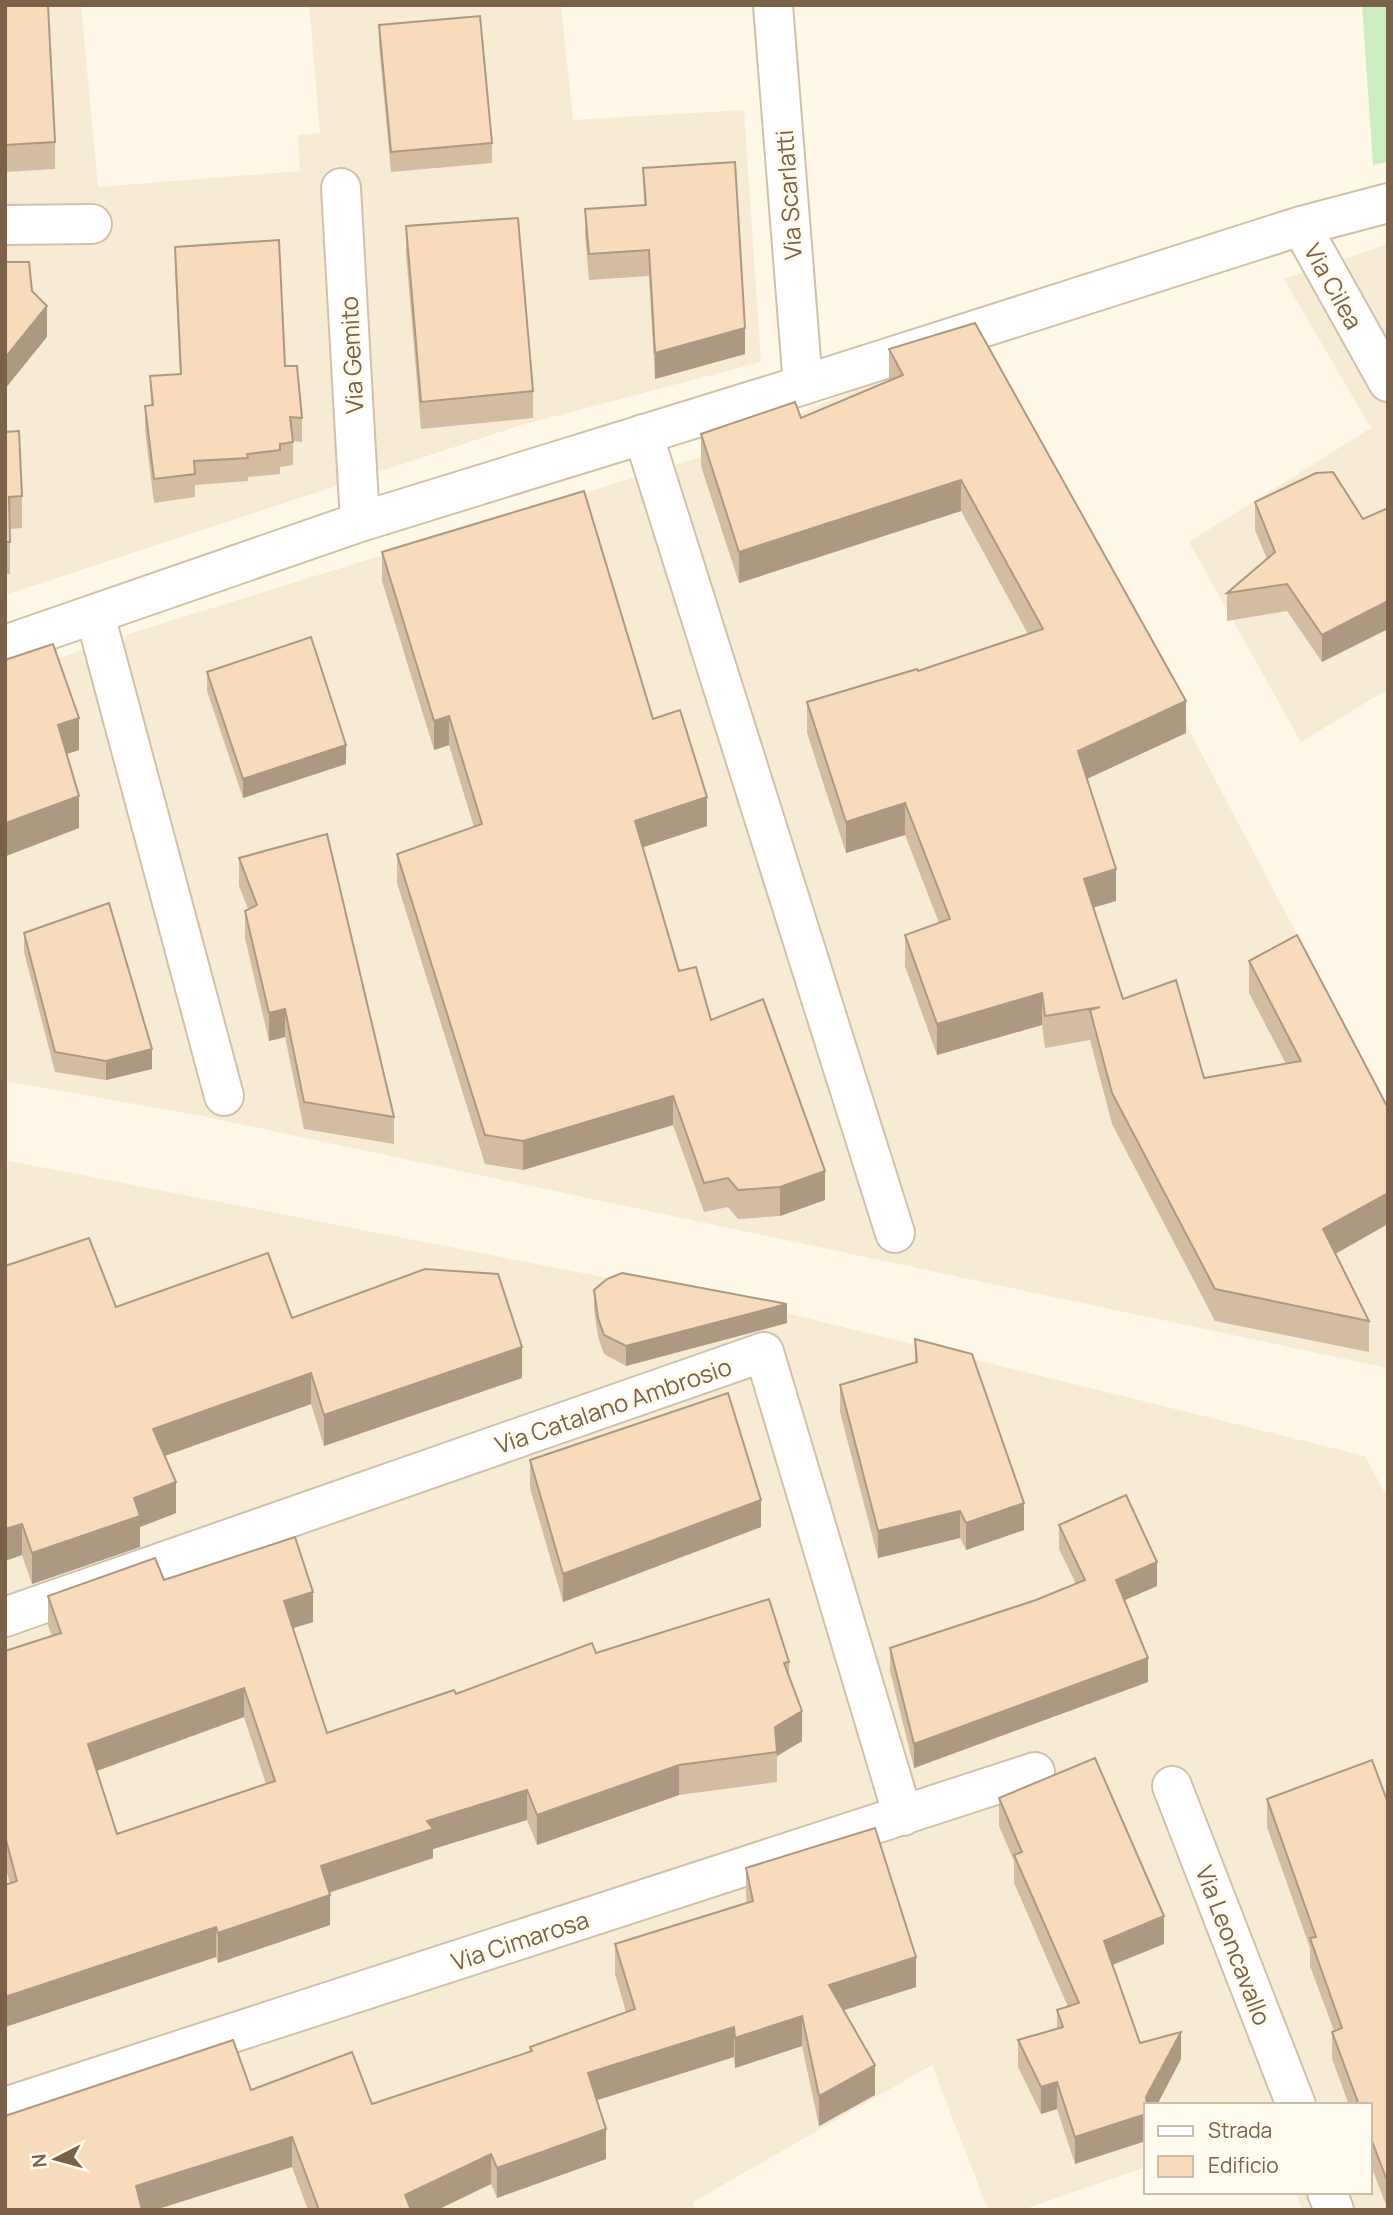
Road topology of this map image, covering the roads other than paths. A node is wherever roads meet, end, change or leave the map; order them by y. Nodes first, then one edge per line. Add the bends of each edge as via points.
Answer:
1 (773, 5) edge
2 (341, 188) dead end
3 (1388, 203) edge
4 (92, 224) dead end
5 (5, 225) edge
6 (1301, 226) junction
7 (1388, 382) edge
8 (803, 386) junction
9 (643, 434) junction
10 (360, 522) junction
11 (95, 615) junction
12 (5, 645) edge
13 (224, 1096) dead end
14 (894, 1233) dead end
15 (5, 1617) edge
16 (1035, 1772) dead end
17 (1172, 1786) dead end
18 (902, 1816) junction
19 (1295, 2103) edge
20 (5, 2107) edge

1 - 8 street, Via Scarlatti
2 - 10 street, Via Gemito
3 - 6 street
4 - 5 street
6 - 7 street, Via Cilea
6 - 8 street
8 - 9 street
9 - 10 street
9 - 14 street
10 - 11 street
11 - 12 street
11 - 13 street
15 - 18 street, Via Catalano Ambrosio via 764,1352
16 - 18 street, Via Cimarosa
17 - 19 street, Via Leoncavallo
18 - 20 street, Via Cimarosa

